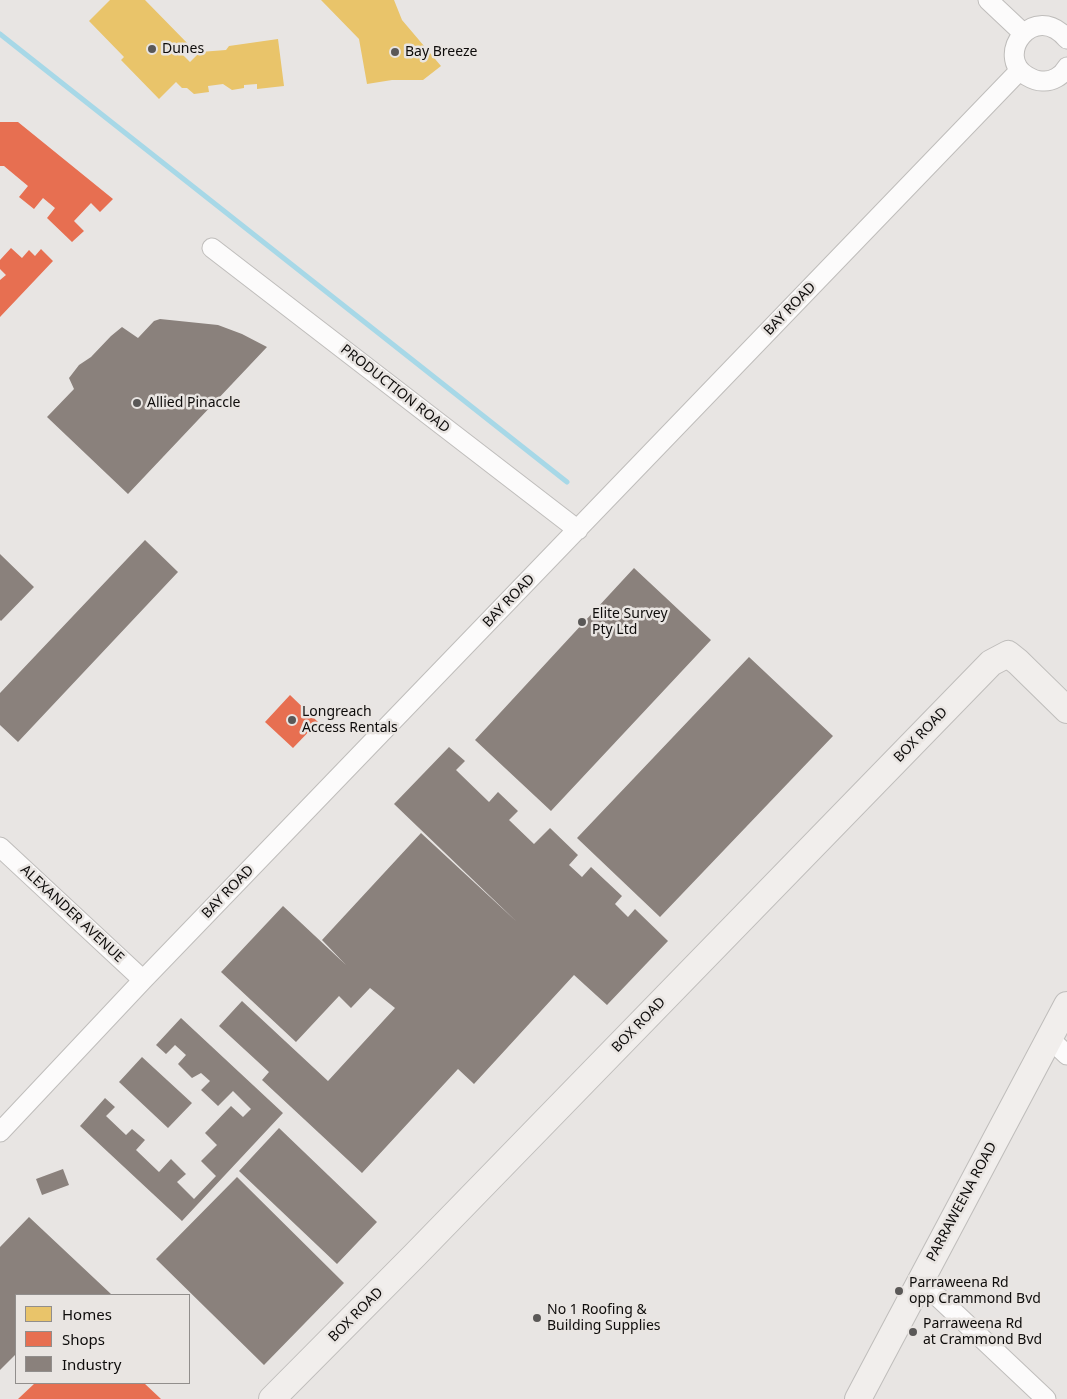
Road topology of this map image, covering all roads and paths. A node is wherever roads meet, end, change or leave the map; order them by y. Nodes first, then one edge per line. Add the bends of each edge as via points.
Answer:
1 (988, 0) edge
2 (1023, 33) junction
3 (1067, 39) edge
4 (1066, 69) edge
5 (1020, 70) junction
6 (212, 248) dead end
7 (578, 530) junction
8 (1067, 710) edge
9 (0, 847) edge
10 (143, 980) junction
11 (1067, 1005) edge
12 (1058, 1047) edge
13 (0, 1132) edge
14 (921, 1281) junction
15 (272, 1399) edge
16 (858, 1399) edge
17 (1046, 1399) edge

1 - 2 street
2 - 3 street via 1031,27 1050,26 1061,31
2 - 5 street via 1015,51
4 - 5 street via 1058,77 1042,81 1032,79
5 - 7 street, BAY ROAD
6 - 7 street, PRODUCTION ROAD
7 - 10 street, BAY ROAD
8 - 15 street, BOX ROAD via 1008,654 991,663 428,1243
9 - 10 street, ALEXANDER AVENUE
10 - 13 street, BAY ROAD
11 - 12 street, PARRAWEENA ROAD
12 - 14 street, PARRAWEENA ROAD
14 - 16 street, PARRAWEENA ROAD
14 - 17 street

